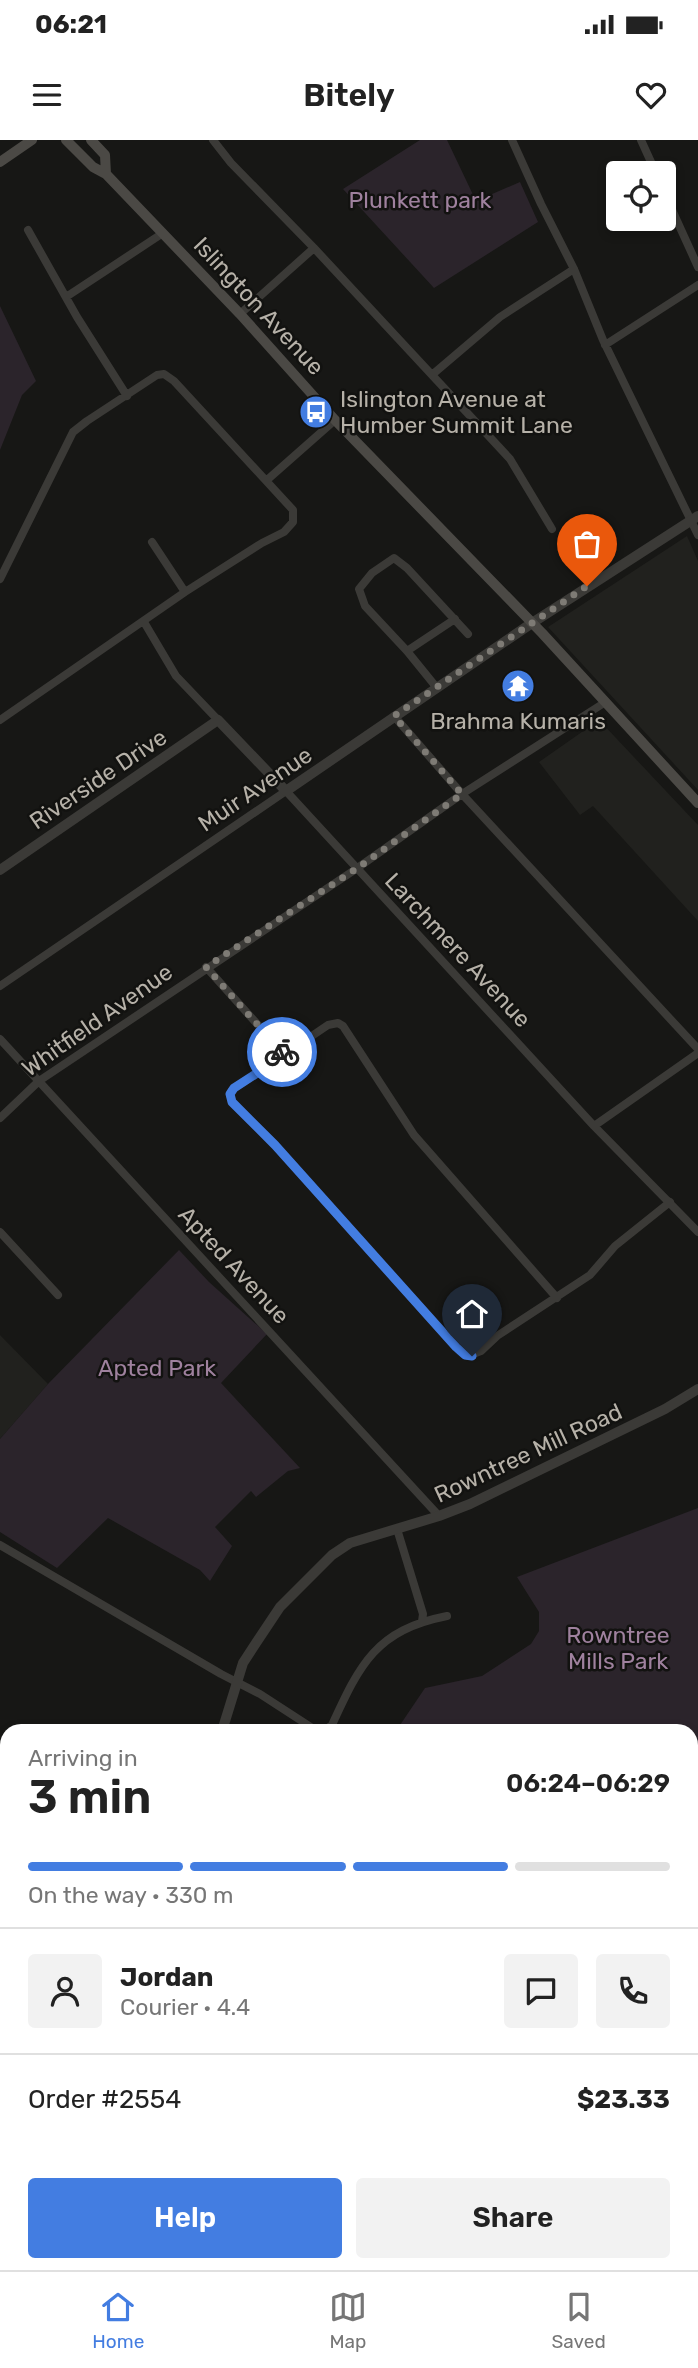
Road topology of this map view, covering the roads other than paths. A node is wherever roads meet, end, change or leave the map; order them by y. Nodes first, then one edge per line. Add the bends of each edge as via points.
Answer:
1 (32, 140) edge
2 (66, 140) edge
3 (90, 140) edge
4 (213, 140) edge
5 (512, 140) edge
6 (641, 140) edge
7 (651, 161) edge
8 (0, 162) edge
9 (106, 174) junction
10 (676, 219) edge
11 (28, 230) dead end
12 (163, 233) junction
13 (314, 248) junction
14 (698, 267) edge
15 (573, 269) junction
16 (698, 285) edge
17 (66, 297) junction
18 (240, 314) junction
19 (606, 345) junction
20 (433, 374) junction
21 (127, 396) junction
22 (335, 420) junction
23 (267, 480) junction
24 (694, 518) edge
25 (552, 529) dead end
26 (698, 535) edge
27 (152, 542) dead end
28 (0, 579) edge
29 (185, 592) junction
30 (455, 619) junction
31 (144, 622) junction
32 (532, 623) junction
33 (468, 634) dead end
34 (407, 651) junction
35 (438, 688) junction
36 (604, 703) junction
37 (394, 716) junction
38 (0, 720) edge
39 (218, 720) junction
40 (286, 791) junction
41 (462, 794) junction
42 (698, 803) edge
43 (356, 869) junction
44 (0, 870) edge
45 (206, 967) junction
46 (0, 986) edge
47 (0, 1039) edge
48 (698, 1051) edge
49 (285, 1055) junction
50 (39, 1082) junction
51 (0, 1118) edge
52 (594, 1126) junction
53 (670, 1202) junction
54 (0, 1232) edge
55 (698, 1232) edge
56 (58, 1296) dead end
57 (557, 1298) junction
58 (698, 1388) edge
59 (439, 1517) junction
60 (397, 1529) junction
61 (0, 1545) edge
62 (447, 1616) dead end
63 (422, 1621) junction
64 (237, 1682) junction
65 (224, 1724) edge
66 (306, 1724) edge
67 (333, 1724) edge

1 - 8 main road
2 - 9 main road, Islington Avenue
3 - 9 main road, Islington Avenue via 105,155
4 - 13 street
5 - 15 street
6 - 7 street
9 - 12 main road, Islington Avenue
10 - 14 street
11 - 17 street
12 - 17 street
12 - 18 main road, Islington Avenue
13 - 18 street
13 - 20 street
15 - 19 street
15 - 20 street via 500,317
16 - 19 street
17 - 21 street
18 - 22 main road, Islington Avenue
19 - 24 street
20 - 25 street via 510,459
21 - 23 street via 157,375 169,377
21 - 28 street via 69,437
22 - 23 street
22 - 32 main road, Islington Avenue
23 - 29 street via 293,510 289,527
24 - 26 street
24 - 32 street, Muir Avenue
27 - 29 street
29 - 31 street
30 - 33 street
30 - 34 street
30 - 34 street via 394,558 359,589 365,606
31 - 38 street
31 - 39 street, Larchmere Avenue via 176,676
32 - 35 street, Muir Avenue
32 - 36 main road, Islington Avenue
34 - 35 street
35 - 37 street, Muir Avenue
36 - 41 street, Whitfield Avenue
36 - 42 main road, Islington Avenue
37 - 40 street, Muir Avenue
37 - 41 street
39 - 40 street, Larchmere Avenue
39 - 44 street, Riverside Drive
40 - 43 street, Larchmere Avenue
40 - 46 street, Muir Avenue
41 - 43 street, Whitfield Avenue
41 - 48 street
43 - 45 street, Whitfield Avenue
43 - 52 street, Larchmere Avenue
45 - 49 street
45 - 50 street, Whitfield Avenue
47 - 50 street, Apted Avenue
48 - 52 street
49 - 57 street via 328,1025 343,1026 414,1135
49 - 57 street via 234,1088 232,1102 461,1352 475,1355
50 - 51 street, Whitfield Avenue
50 - 59 street, Apted Avenue
52 - 53 street, Larchmere Avenue
53 - 55 street, Larchmere Avenue
53 - 57 street via 615,1246 590,1275
54 - 56 street
58 - 59 street, Rowntree Mill Road via 665,1409
59 - 60 street, Rowntree Mill Road
60 - 63 street
60 - 64 street, Rowntree Mill Road via 350,1544 321,1565 280,1607 243,1663
61 - 64 street
62 - 63 street
63 - 67 street via 392,1635 375,1650
64 - 65 street, Rowntree Mill Road
64 - 66 street

